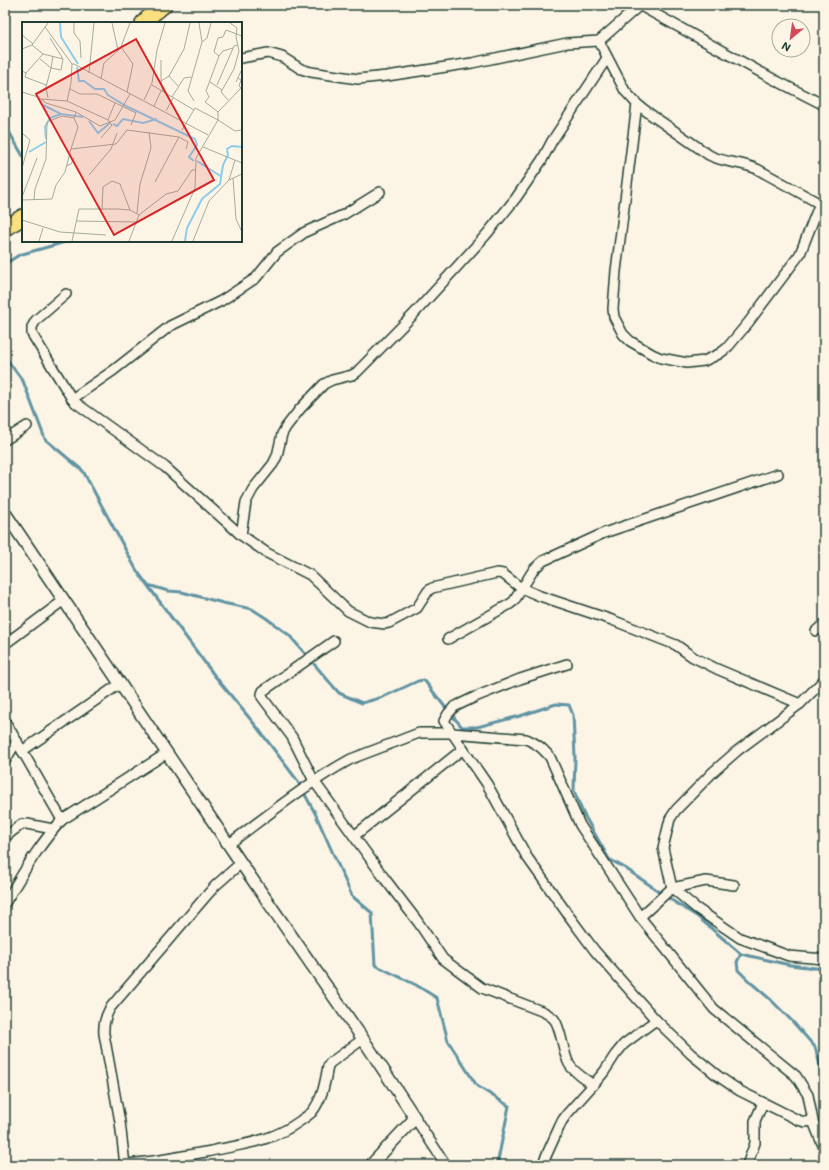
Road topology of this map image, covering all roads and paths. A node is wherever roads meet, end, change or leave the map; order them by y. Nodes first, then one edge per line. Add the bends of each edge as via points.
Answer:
1 (164, 5) edge
2 (640, 5) edge
3 (144, 22) edge
4 (599, 41) junction
5 (242, 58) edge
6 (607, 58) junction
7 (637, 104) junction
8 (824, 105) edge
9 (380, 192) dead end
10 (822, 205) edge
11 (22, 218) edge
12 (5, 228) edge
13 (66, 294) dead end
14 (72, 399) junction
15 (27, 426) dead end
16 (5, 440) edge
17 (778, 474) dead end
18 (5, 513) edge
19 (241, 535) junction
20 (521, 588) junction
21 (64, 600) junction
22 (824, 624) edge
23 (816, 631) dead end
24 (448, 639) dead end
25 (334, 641) dead end
26 (5, 644) edge
27 (567, 664) dead end
28 (824, 680) edge
29 (120, 683) junction
30 (800, 704) junction
31 (5, 721) edge
32 (452, 732) junction
33 (17, 741) junction
34 (463, 749) junction
35 (22, 752) junction
36 (167, 753) junction
37 (5, 761) edge
38 (311, 783) junction
39 (62, 820) junction
40 (53, 829) junction
41 (354, 836) junction
42 (5, 837) edge
43 (229, 844) junction
44 (241, 863) junction
45 (734, 884) dead end
46 (667, 892) junction
47 (5, 903) edge
48 (640, 917) junction
49 (824, 959) edge
50 (656, 1020) junction
51 (363, 1039) junction
52 (594, 1085) junction
53 (763, 1103) junction
54 (414, 1118) junction
55 (813, 1121) junction
56 (824, 1147) edge
57 (151, 1163) edge
58 (126, 1164) edge
59 (371, 1165) edge
60 (446, 1165) edge
61 (542, 1165) edge
62 (747, 1165) edge

1 - 3 highway
2 - 4 street
2 - 8 street
4 - 5 street via 567,43 472,62 358,80 301,69 282,57 268,53
4 - 6 street
6 - 7 street via 625,91
6 - 19 street via 516,198 481,241 357,372 324,384 300,408 282,434 277,456 246,502
7 - 10 street via 716,159 757,169
7 - 10 street via 613,309 614,317 623,334 652,354 687,363 704,360 723,351 748,323 800,254
9 - 14 street via 343,215 305,232 277,252 256,278 221,301 170,326
11 - 12 highway
13 - 14 street via 36,320 32,334
14 - 19 street via 165,467
15 - 16 street
17 - 20 street via 604,533 543,561 534,568
18 - 21 street
19 - 20 street via 267,553 310,576 348,611 374,623 389,624 417,608 432,588 497,573 503,574
20 - 24 street via 510,604
20 - 30 street via 676,646 717,669
21 - 26 street
21 - 29 street
22 - 23 street
25 - 38 street via 262,694 292,737
27 - 32 street via 520,679 454,707 444,722
28 - 30 street
29 - 35 street
29 - 36 street
30 - 46 street via 737,750 676,810 670,819 663,848
31 - 33 street
32 - 34 street
32 - 38 street via 419,733 351,759
32 - 48 street via 526,739 542,748 550,757 575,817
33 - 35 street
33 - 37 street
34 - 41 street
34 - 50 street via 488,784 527,857 569,916 595,951
35 - 39 street
36 - 39 street
36 - 43 street
38 - 41 street
38 - 43 street
39 - 40 street
40 - 42 street via 22,824
40 - 47 street
41 - 52 street via 443,959 482,988 550,1015 557,1023 569,1064
43 - 44 street
44 - 51 street
44 - 58 street via 207,895 105,1017 104,1034
45 - 46 street via 706,881
46 - 48 street
46 - 49 street via 740,938 789,956
48 - 55 street via 714,1009 796,1076 808,1095
50 - 52 street via 624,1044
50 - 53 street via 718,1076
51 - 54 street
51 - 57 street via 330,1063 322,1097 314,1110 288,1129 266,1139 243,1145
52 - 61 street via 562,1121
53 - 55 street via 798,1120
53 - 62 street via 754,1121 754,1143
54 - 59 street
54 - 60 street
55 - 56 street
57 - 58 street

